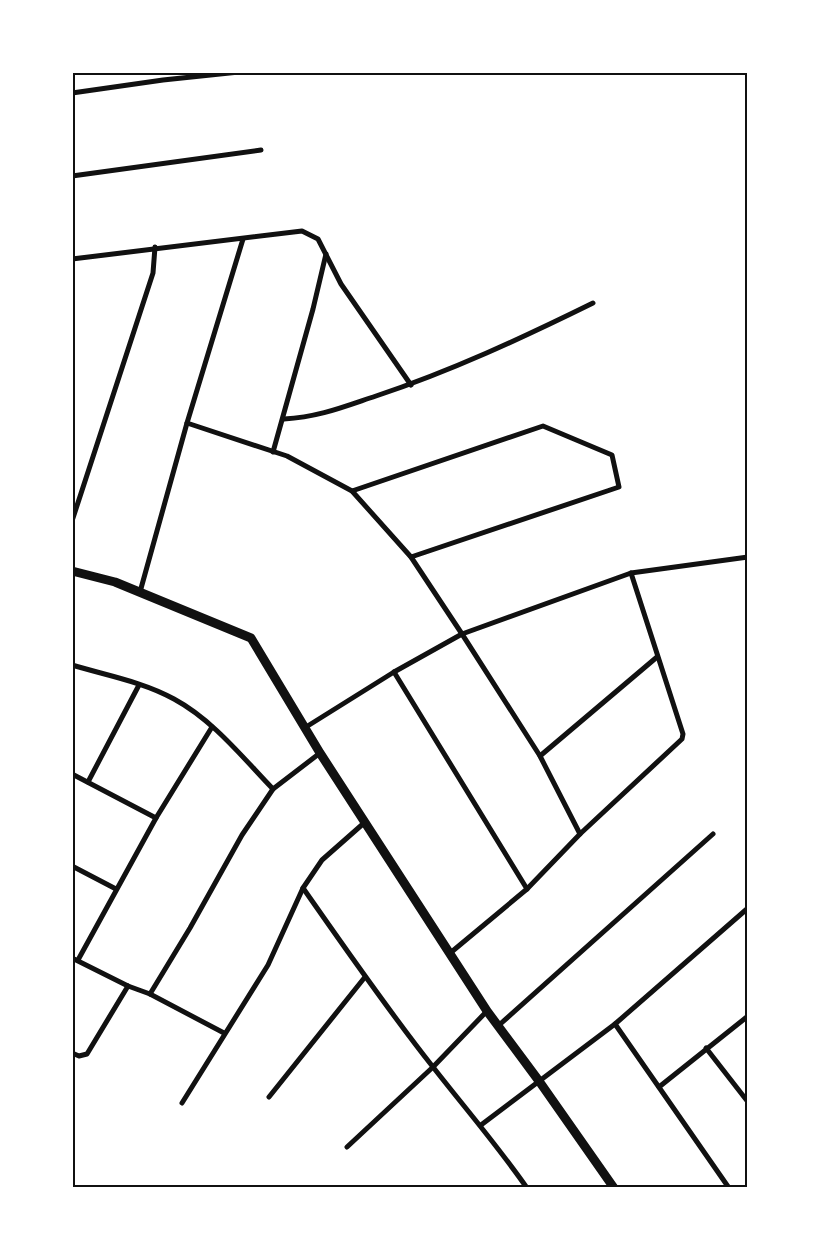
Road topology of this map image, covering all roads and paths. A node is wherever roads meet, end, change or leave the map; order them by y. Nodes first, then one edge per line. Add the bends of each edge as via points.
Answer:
1 (162, 72) edge
2 (239, 72) edge
3 (162, 80) junction
4 (72, 93) edge
5 (261, 150) dead end
6 (72, 176) edge
7 (243, 239) junction
8 (155, 247) junction
9 (326, 254) junction
10 (72, 259) edge
11 (593, 303) dead end
12 (411, 385) junction
13 (284, 419) junction
14 (187, 423) junction
15 (273, 452) junction
16 (352, 491) junction
17 (72, 521) edge
18 (411, 557) junction
19 (748, 557) edge
20 (72, 571) edge
21 (631, 573) junction
22 (140, 592) junction
23 (462, 634) junction
24 (656, 657) junction
25 (72, 665) edge
26 (394, 672) junction
27 (139, 685) junction
28 (212, 727) junction
29 (306, 727) junction
30 (320, 753) junction
31 (540, 756) junction
32 (72, 774) edge
33 (88, 782) junction
34 (273, 789) junction
35 (156, 818) junction
36 (364, 823) junction
37 (580, 834) junction
38 (713, 834) dead end
39 (72, 866) edge
40 (303, 888) junction
41 (116, 889) junction
42 (527, 889) junction
43 (748, 908) edge
44 (449, 954) junction
45 (75, 959) edge
46 (365, 977) junction
47 (128, 986) junction
48 (150, 994) junction
49 (486, 1011) junction
50 (748, 1016) edge
51 (614, 1024) junction
52 (498, 1026) junction
53 (224, 1033) junction
54 (706, 1048) junction
55 (72, 1053) edge
56 (433, 1067) junction
57 (539, 1080) junction
58 (660, 1087) junction
59 (269, 1097) dead end
60 (748, 1102) edge
61 (182, 1103) dead end
62 (481, 1125) junction
63 (347, 1147) dead end
64 (526, 1188) edge
65 (614, 1188) edge
66 (729, 1188) edge

1 - 3 street
2 - 3 street
3 - 4 street
5 - 6 street
7 - 8 street
7 - 9 street via 302,231 318,239
7 - 14 street
8 - 10 street
8 - 17 street via 153,273
9 - 12 street via 341,284
9 - 13 street
11 - 12 street via 500,349
12 - 13 street via 312,417
13 - 15 street
14 - 15 street
14 - 22 street
15 - 16 street
16 - 18 street
16 - 18 street via 543,426 612,455 620,487
18 - 23 street
19 - 21 street
20 - 22 street
21 - 23 street
21 - 24 street
22 - 29 street via 251,638
23 - 26 street
23 - 31 street
24 - 31 street
24 - 37 street via 682,739
25 - 27 street
26 - 29 street
26 - 42 street
27 - 28 street via 174,699
27 - 33 street
28 - 34 street
28 - 35 street
29 - 30 street
30 - 34 street
30 - 36 street
31 - 37 street
32 - 33 street
33 - 35 street
34 - 48 street via 242,835
35 - 41 street
36 - 40 street via 322,860
36 - 44 street
37 - 42 street
38 - 52 street
39 - 41 street
40 - 46 street
40 - 53 street via 268,965
41 - 45 street
42 - 44 street
43 - 51 street
44 - 49 street
45 - 47 street
46 - 56 street
46 - 59 street
47 - 48 street
47 - 55 street via 87,1054 79,1056
48 - 53 street
49 - 52 street
49 - 56 street
50 - 54 street
51 - 57 street
51 - 58 street
52 - 57 street
53 - 61 street
54 - 58 street
54 - 60 street
56 - 62 street
56 - 63 street
57 - 62 street
57 - 65 street
58 - 66 street
62 - 64 street

